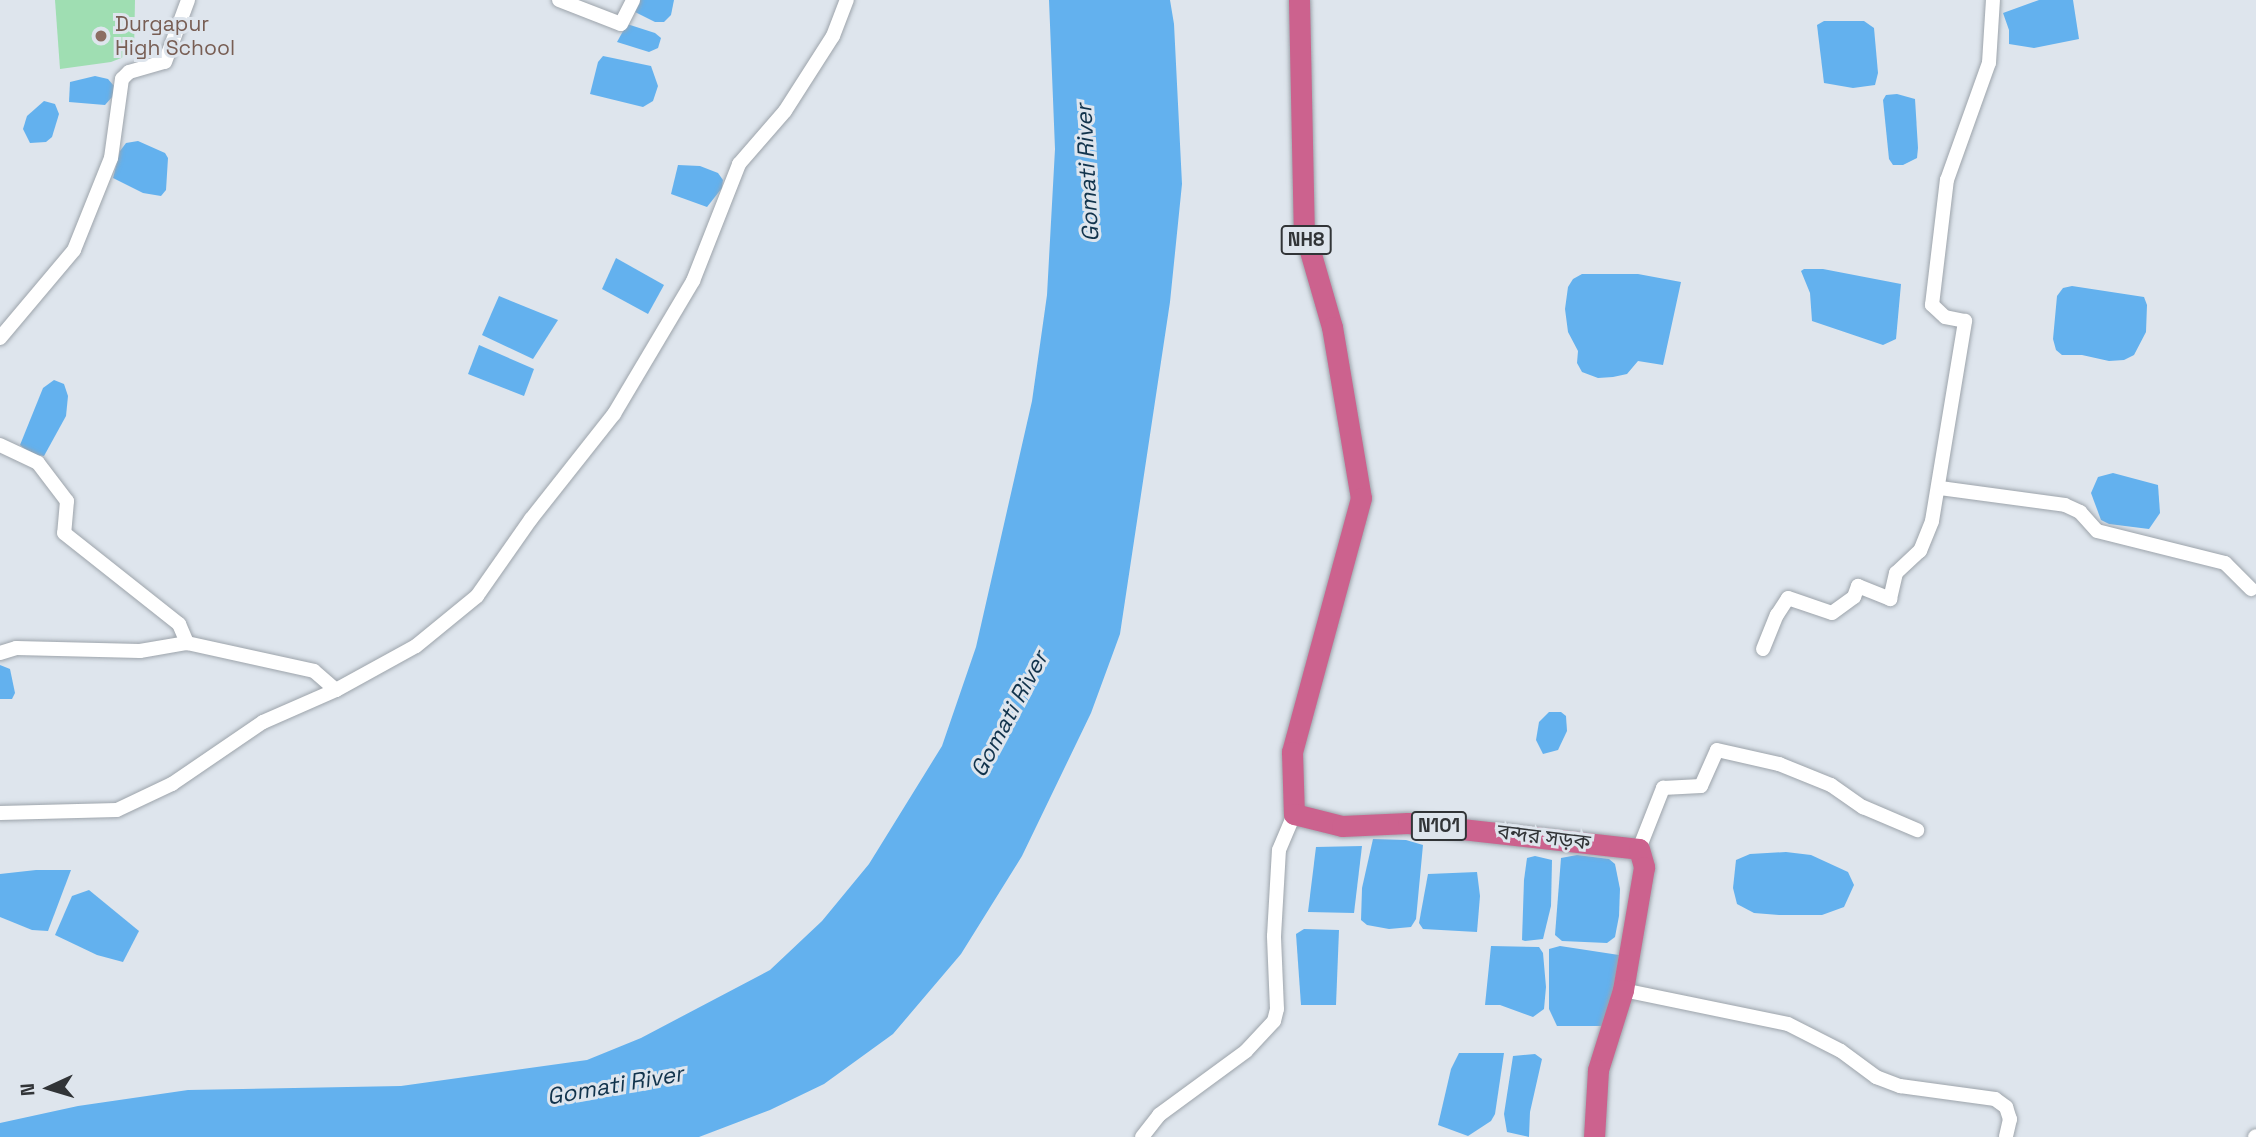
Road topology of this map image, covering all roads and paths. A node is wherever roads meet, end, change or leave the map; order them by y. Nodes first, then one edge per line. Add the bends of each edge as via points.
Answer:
1 (188, 0) edge
2 (559, 0) edge
3 (633, 0) edge
4 (847, 0) edge
5 (1299, 0) edge
6 (1993, 0) edge
7 (0, 338) edge
8 (0, 445) edge
9 (1940, 488) junction
10 (2251, 589) dead end
11 (187, 643) junction
12 (1763, 649) dead end
13 (0, 653) edge
14 (336, 690) junction
15 (0, 813) edge
16 (1294, 814) junction
17 (1917, 830) dead end
18 (1639, 849) junction
19 (1623, 990) junction
20 (1142, 1137) edge
21 (1594, 1137) edge
22 (2006, 1137) edge

1 - 7 street via 165,62 129,72 122,79 111,158 74,250
2 - 3 street via 621,23
4 - 14 street via 833,36 785,111 739,164 694,281 614,414 477,596 416,646
5 - 16 highway, NH8 via 1304,230 1332,327 1361,498 1292,752
6 - 9 street via 1989,63 1947,180 1932,306 1945,317 1965,321
8 - 11 street via 38,463 67,501 64,533 179,624
9 - 10 street via 2065,505 2080,512 2097,531 2225,563
9 - 12 street via 1920,551 1896,573 1890,599 1858,586 1854,597 1832,613 1788,598
11 - 13 street via 140,651 16,648
11 - 14 street via 314,671
14 - 15 street via 263,722 172,783 117,810
16 - 18 highway, বন্দর সড়ক / N101 via 1342,826 1408,822
16 - 20 street via 1279,850 1274,1021 1246,1051 1159,1115
17 - 18 street via 1779,764 1717,750 1701,786 1663,788
18 - 19 highway via 1644,867
19 - 21 highway via 1598,1070
19 - 22 street via 1788,1024 1841,1051 1876,1077 1900,1086 1995,1099 2006,1107 2010,1119

